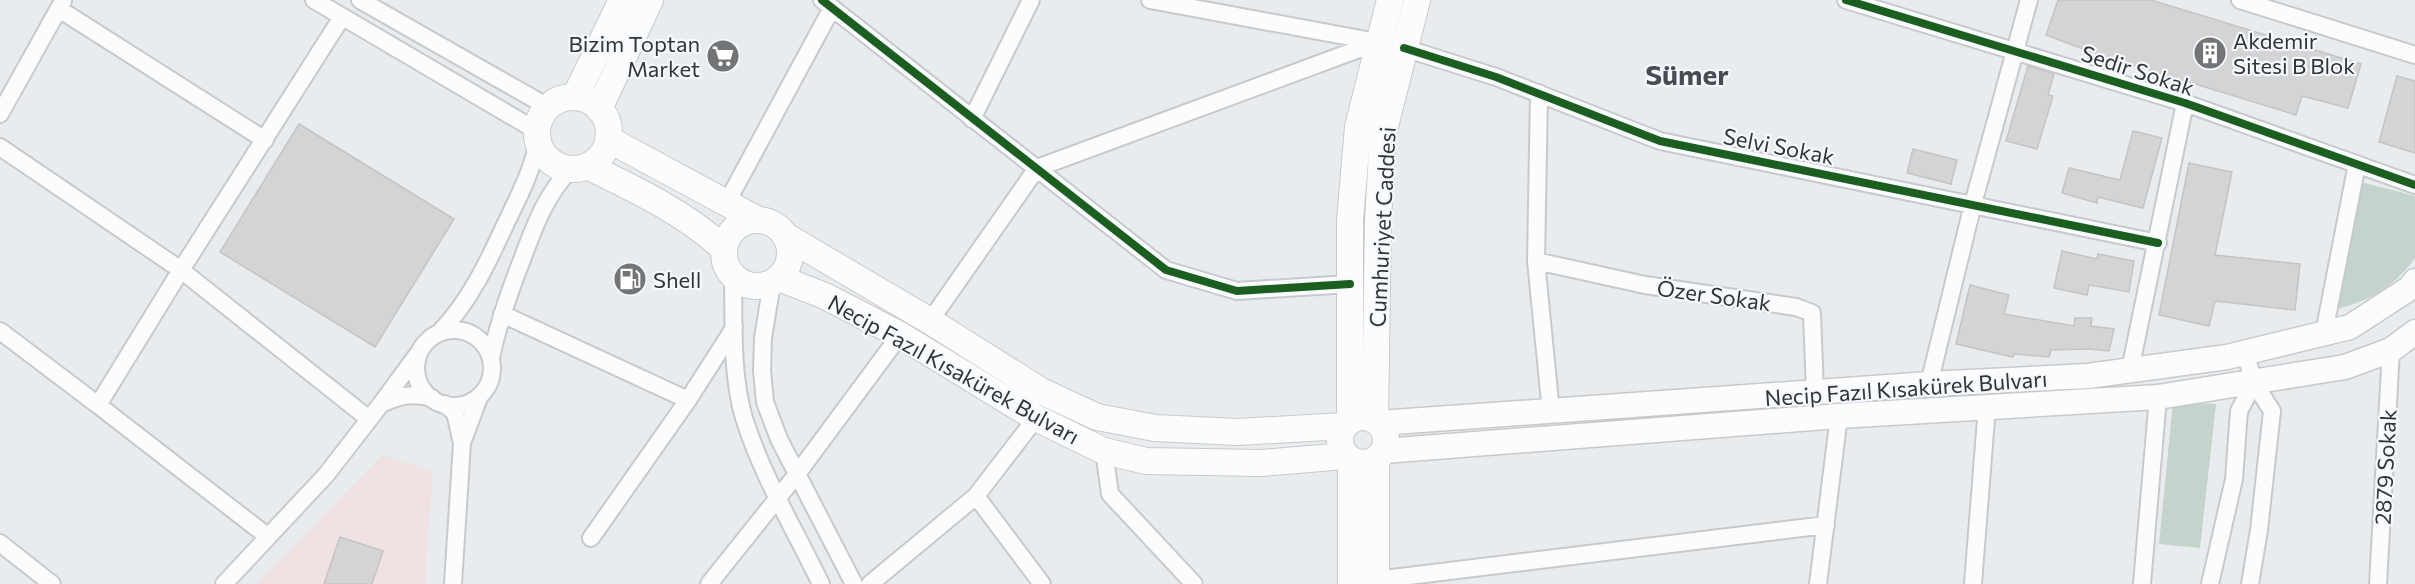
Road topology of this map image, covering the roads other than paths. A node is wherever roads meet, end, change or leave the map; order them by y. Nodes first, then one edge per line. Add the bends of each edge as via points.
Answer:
1 (314, 0) edge
2 (360, 0) edge
3 (622, 0) edge
4 (650, 0) edge
5 (1031, 0) edge
6 (1150, 0) edge
7 (1390, 0) edge
8 (1417, 0) edge
9 (1846, 0) edge
10 (2029, 0) edge
11 (2240, 0) edge
12 (61, 4) edge
13 (827, 4) edge
14 (342, 16) junction
15 (1378, 42) junction
16 (1404, 48) junction
17 (2015, 50) junction
18 (2415, 55) edge
19 (1539, 93) junction
20 (575, 98) junction
21 (2185, 103) junction
22 (548, 107) junction
23 (599, 110) junction
24 (0, 114) edge
25 (972, 119) junction
26 (538, 136) junction
27 (608, 139) junction
28 (265, 140) junction
29 (0, 147) edge
30 (2357, 164) junction
31 (579, 167) junction
32 (1037, 168) junction
33 (2415, 185) edge
34 (727, 201) junction
35 (1973, 204) junction
36 (758, 220) junction
37 (784, 235) junction
38 (2158, 243) junction
39 (723, 248) junction
40 (1536, 261) junction
41 (181, 270) junction
42 (734, 277) junction
43 (776, 280) junction
44 (2415, 281) edge
45 (1350, 284) junction
46 (502, 314) junction
47 (930, 321) junction
48 (734, 328) junction
49 (0, 331) edge
50 (441, 332) junction
51 (2415, 332) edge
52 (2324, 333) junction
53 (900, 335) junction
54 (421, 350) junction
55 (2391, 350) junction
56 (2245, 352) junction
57 (491, 358) junction
58 (2130, 370) junction
59 (2254, 383) junction
60 (1929, 384) junction
61 (1815, 393) junction
62 (480, 395) junction
63 (2158, 397) junction
64 (688, 400) junction
65 (438, 401) junction
66 (381, 404) junction
67 (98, 405) junction
68 (1987, 406) junction
69 (1551, 412) junction
70 (1839, 416) junction
71 (1036, 418) junction
72 (369, 419) junction
73 (1377, 422) junction
74 (1347, 423) junction
75 (462, 443) junction
76 (1104, 451) junction
77 (1364, 457) junction
78 (797, 474) junction
79 (778, 496) junction
80 (976, 496) junction
81 (1826, 525) junction
82 (267, 536) junction
83 (591, 538) dead end
84 (0, 543) edge
85 (1376, 582) edge
86 (52, 584) edge
87 (224, 584) edge
88 (453, 584) edge
89 (709, 584) edge
90 (821, 584) edge
91 (854, 584) edge
92 (870, 584) edge
93 (1042, 584) edge
94 (1194, 584) edge
95 (1351, 584) edge
96 (1818, 584) edge
97 (1972, 584) edge
98 (2142, 584) edge
99 (2210, 584) edge
100 (2250, 584) edge
101 (2378, 584) edge

1 - 14 street
2 - 22 street
3 - 20 main road
4 - 23 main road
5 - 25 street
6 - 15 street
7 - 15 main road, Cumhuriyet Caddesi
8 - 16 main road, Cumhuriyet Caddesi
9 - 17 street, Sedir Sokak
10 - 17 street
11 - 18 street
12 - 24 street
12 - 28 street
13 - 25 street
13 - 34 street
14 - 26 street
14 - 28 street
15 - 32 street
15 - 45 main road, Cumhuriyet Caddesi via 1358,127 1350,220
16 - 19 street, Selvi Sokak
16 - 73 main road, Cumhuriyet Caddesi via 1383,134 1378,221
17 - 21 street, Sedir Sokak
17 - 35 street
19 - 35 street, Selvi Sokak via 1660,141
19 - 40 street
20 - 22 main road
20 - 23 main road via 590,101
21 - 30 street, Sedir Sokak
21 - 38 street
22 - 26 main road via 541,118
23 - 27 main road via 607,122
25 - 32 street
26 - 31 main road via 550,161
26 - 50 street via 525,183 498,241 459,313
27 - 31 main road via 604,150
27 - 34 main road
28 - 41 street
29 - 41 street
30 - 33 street, Sedir Sokak
30 - 52 street
31 - 39 main road via 621,183 702,228
31 - 46 street via 557,183 545,202
32 - 45 street via 1166,270 1237,291
32 - 47 street
34 - 36 main road
35 - 38 street, Selvi Sokak
35 - 60 street
36 - 37 main road via 773,224
36 - 39 main road via 733,229
37 - 43 main road via 790,256
37 - 47 main road, Necip Fazıl Kısakürek Bulvarı
38 - 58 street
39 - 42 main road via 726,266
40 - 61 street, Özer Sokak via 1645,285 1796,307 1812,313
40 - 69 street
41 - 67 street
41 - 72 street
42 - 43 main road via 753,286
42 - 48 street
43 - 53 main road, Necip Fazıl Kısakürek Bulvarı via 825,296
43 - 78 street via 763,338 765,402
44 - 52 main road, Necip Fazıl Kısakürek Bulvarı via 2350,327
45 - 74 main road, Cumhuriyet Caddesi
46 - 57 street
46 - 64 street
47 - 74 main road, Necip Fazıl Kısakürek Bulvarı via 1041,391 1097,417 1155,428 1238,432
48 - 64 street
48 - 79 street via 744,417
49 - 67 street
50 - 54 street
50 - 57 street via 472,334
51 - 55 main road, Necip Fazıl Kısakürek Bulvarı
52 - 56 main road, Necip Fazıl Kısakürek Bulvarı
53 - 71 main road, Necip Fazıl Kısakürek Bulvarı
53 - 78 street
54 - 65 street via 416,370 419,381
54 - 66 street
55 - 59 main road, Necip Fazıl Kısakürek Bulvarı via 2345,367
55 - 101 street, 2879 Sokak
56 - 58 main road, Necip Fazıl Kısakürek Bulvarı
56 - 59 street
57 - 62 street via 491,378
58 - 60 main road, Necip Fazıl Kısakürek Bulvarı via 2088,376
59 - 63 main road, Necip Fazıl Kısakürek Bulvarı
59 - 99 street via 2239,411 2234,479
59 - 100 street via 2272,411
60 - 61 main road, Necip Fazıl Kısakürek Bulvarı
61 - 69 main road, Necip Fazıl Kısakürek Bulvarı
62 - 65 street via 464,404
62 - 75 street
63 - 68 main road, Necip Fazıl Kısakürek Bulvarı
63 - 98 street
64 - 83 street
65 - 66 street via 413,394
65 - 75 street via 455,413
66 - 72 street
67 - 82 street
68 - 70 main road, Necip Fazıl Kısakürek Bulvarı
68 - 97 street
69 - 73 main road, Necip Fazıl Kısakürek Bulvarı
70 - 77 main road, Necip Fazıl Kısakürek Bulvarı
70 - 81 street
71 - 76 main road, Necip Fazıl Kısakürek Bulvarı
71 - 80 street
72 - 82 street via 326,475
73 - 74 main road via 1365,417
73 - 77 main road via 1386,436
74 - 77 main road via 1339,441
75 - 88 street
76 - 77 main road, Necip Fazıl Kısakürek Bulvarı via 1146,461 1262,463
76 - 94 street via 1110,494
77 - 85 main road
77 - 95 main road
78 - 79 street
78 - 91 street
79 - 89 street
79 - 90 street
80 - 92 street
80 - 93 street
81 - 85 street
81 - 96 street
82 - 87 street
84 - 86 street

